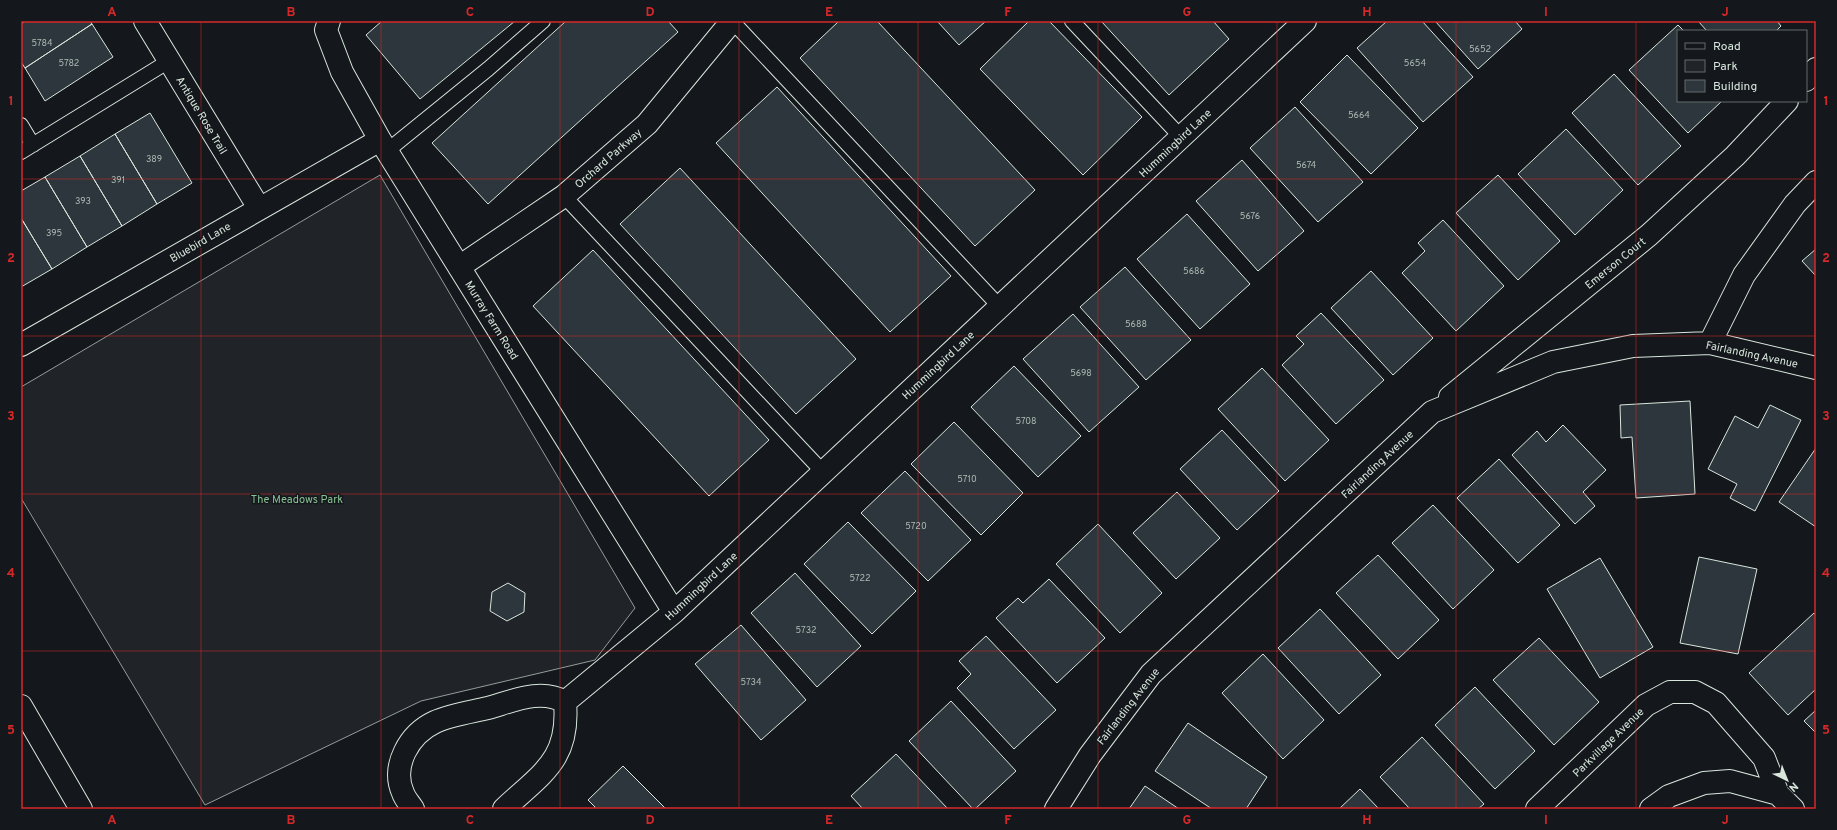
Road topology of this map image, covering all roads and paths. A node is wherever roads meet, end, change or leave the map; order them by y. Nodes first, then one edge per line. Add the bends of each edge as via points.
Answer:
1 (145, 21) edge
2 (329, 21) edge
3 (543, 21) edge
4 (732, 21) edge
5 (1072, 21) edge
6 (1305, 21) edge
7 (169, 61) junction
8 (1816, 69) edge
9 (1807, 79) edge
10 (1786, 102) edge
11 (21, 124) edge
12 (1181, 137) junction
13 (33, 145) junction
14 (383, 146) junction
15 (21, 152) edge
16 (1816, 182) edge
17 (564, 196) junction
18 (259, 208) junction
19 (459, 267) junction
20 (1000, 307) junction
21 (1710, 343) junction
22 (21, 345) edge
23 (1816, 368) edge
24 (1432, 412) junction
25 (823, 472) junction
26 (674, 612) junction
27 (565, 702) junction
28 (21, 706) edge
29 (1786, 802) edge
30 (81, 809) edge
31 (413, 809) edge
32 (504, 809) edge
33 (1056, 809) edge
34 (1537, 809) edge
35 (1651, 809) edge

1 - 7 street, Antique Rose Trail
2 - 14 street, Murray Farm Road via 326,30 342,72
3 - 14 lane via 488,69
4 - 17 street, Orchard Parkway via 647,124
4 - 20 lane
5 - 12 lane
6 - 12 street, Hummingbird Lane
7 - 13 lane
7 - 18 street, Antique Rose Trail
8 - 9 street
10 - 24 street, Emerson Court via 1735,156 1649,235
11 - 13 lane
12 - 20 street, Hummingbird Lane
13 - 15 lane
14 - 18 street, Bluebird Lane
14 - 19 street, Murray Farm Road
16 - 21 street via 1795,204 1744,275
17 - 19 street, Orchard Parkway
17 - 25 lane
18 - 22 street, Bluebird Lane
19 - 26 street, Murray Farm Road
20 - 25 street, Hummingbird Lane
21 - 23 street, Fairlanding Avenue
21 - 24 street, Fairlanding Avenue via 1633,346 1554,362
24 - 33 street, Fairlanding Avenue via 1151,674 1090,755
25 - 26 street, Hummingbird Lane
26 - 27 street, Hummingbird Lane
27 - 31 street via 555,696 535,695 435,722 415,735 405,750 400,770 402,792
27 - 32 street via 566,722 562,746 550,765
28 - 30 street
29 - 34 street, Parkvillage Avenue via 1764,758 1716,703 1695,692 1670,692 1646,705
29 - 35 street, Parkvillage Avenue via 1730,781 1704,783 1669,796

